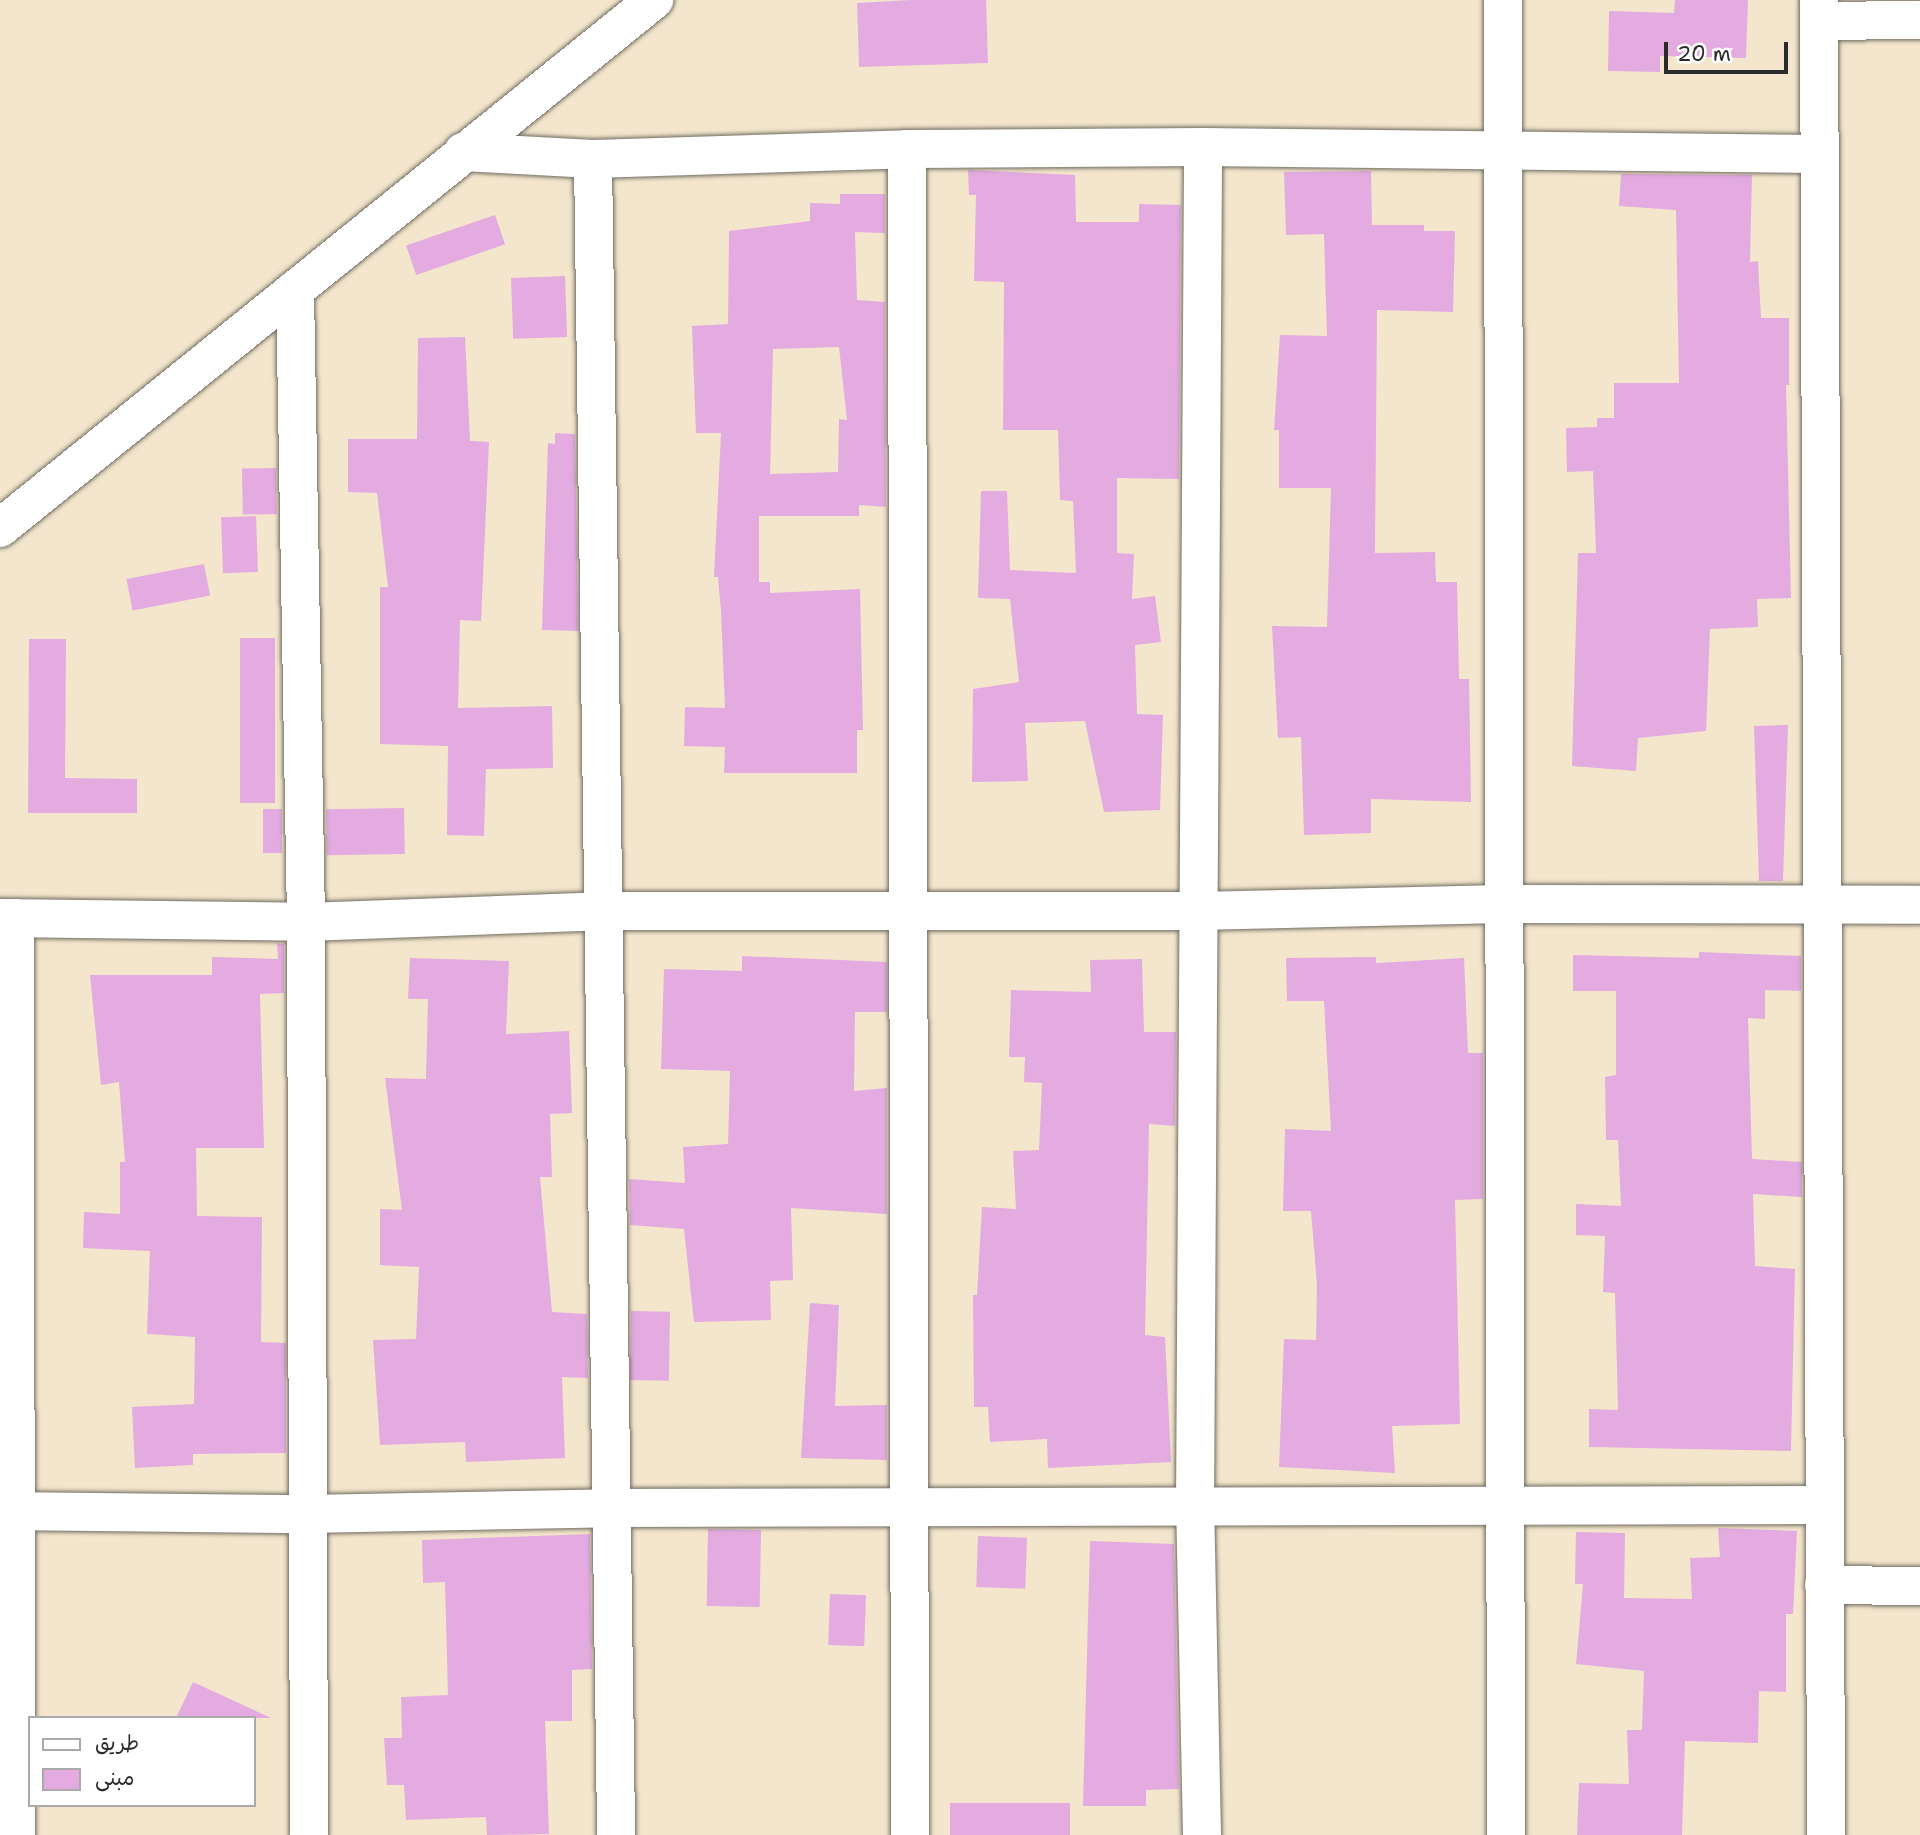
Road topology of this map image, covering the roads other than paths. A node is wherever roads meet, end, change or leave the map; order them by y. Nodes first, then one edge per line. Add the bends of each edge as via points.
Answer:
1 (654, 0) edge
2 (1503, 0) edge
3 (1819, 10) edge
4 (1920, 20) edge
5 (1203, 147) junction
6 (907, 149) junction
7 (1503, 149) junction
8 (463, 152) junction
9 (1818, 154) junction
10 (593, 159) junction
11 (295, 290) junction
12 (0, 528) edge
13 (1503, 904) junction
14 (1920, 905) edge
15 (1820, 908) junction
16 (602, 911) junction
17 (907, 911) junction
18 (1197, 911) junction
19 (8, 918) edge
20 (306, 922) junction
21 (1505, 1505) junction
22 (1825, 1505) junction
23 (612, 1508) junction
24 (1195, 1509) junction
25 (909, 1510) junction
26 (7, 1511) edge
27 (307, 1514) junction
28 (1824, 1585) junction
29 (1920, 1586) edge
30 (16, 1835) edge
31 (309, 1835) edge
32 (616, 1835) edge
33 (910, 1835) edge
34 (1202, 1835) edge
35 (1506, 1835) edge
36 (1826, 1835) edge

1 - 8 street
2 - 7 street
3 - 4 street
3 - 9 street
5 - 6 street
5 - 7 street
5 - 18 street
6 - 10 street
6 - 17 street
7 - 9 street
7 - 13 street
8 - 10 street
8 - 11 street
9 - 15 street
10 - 16 street
11 - 12 street
11 - 20 street
13 - 15 street
13 - 18 street
13 - 21 street
14 - 15 street
15 - 22 street
16 - 17 street
16 - 20 street
16 - 23 street
17 - 18 street
17 - 25 street
18 - 24 street
19 - 20 street
19 - 26 street
20 - 27 street
21 - 22 street
21 - 24 street
21 - 35 street
22 - 28 street
23 - 25 street
23 - 27 street
23 - 32 street
24 - 25 street
24 - 34 street
25 - 33 street
26 - 27 street
26 - 30 street
27 - 31 street
28 - 29 street
28 - 36 street

